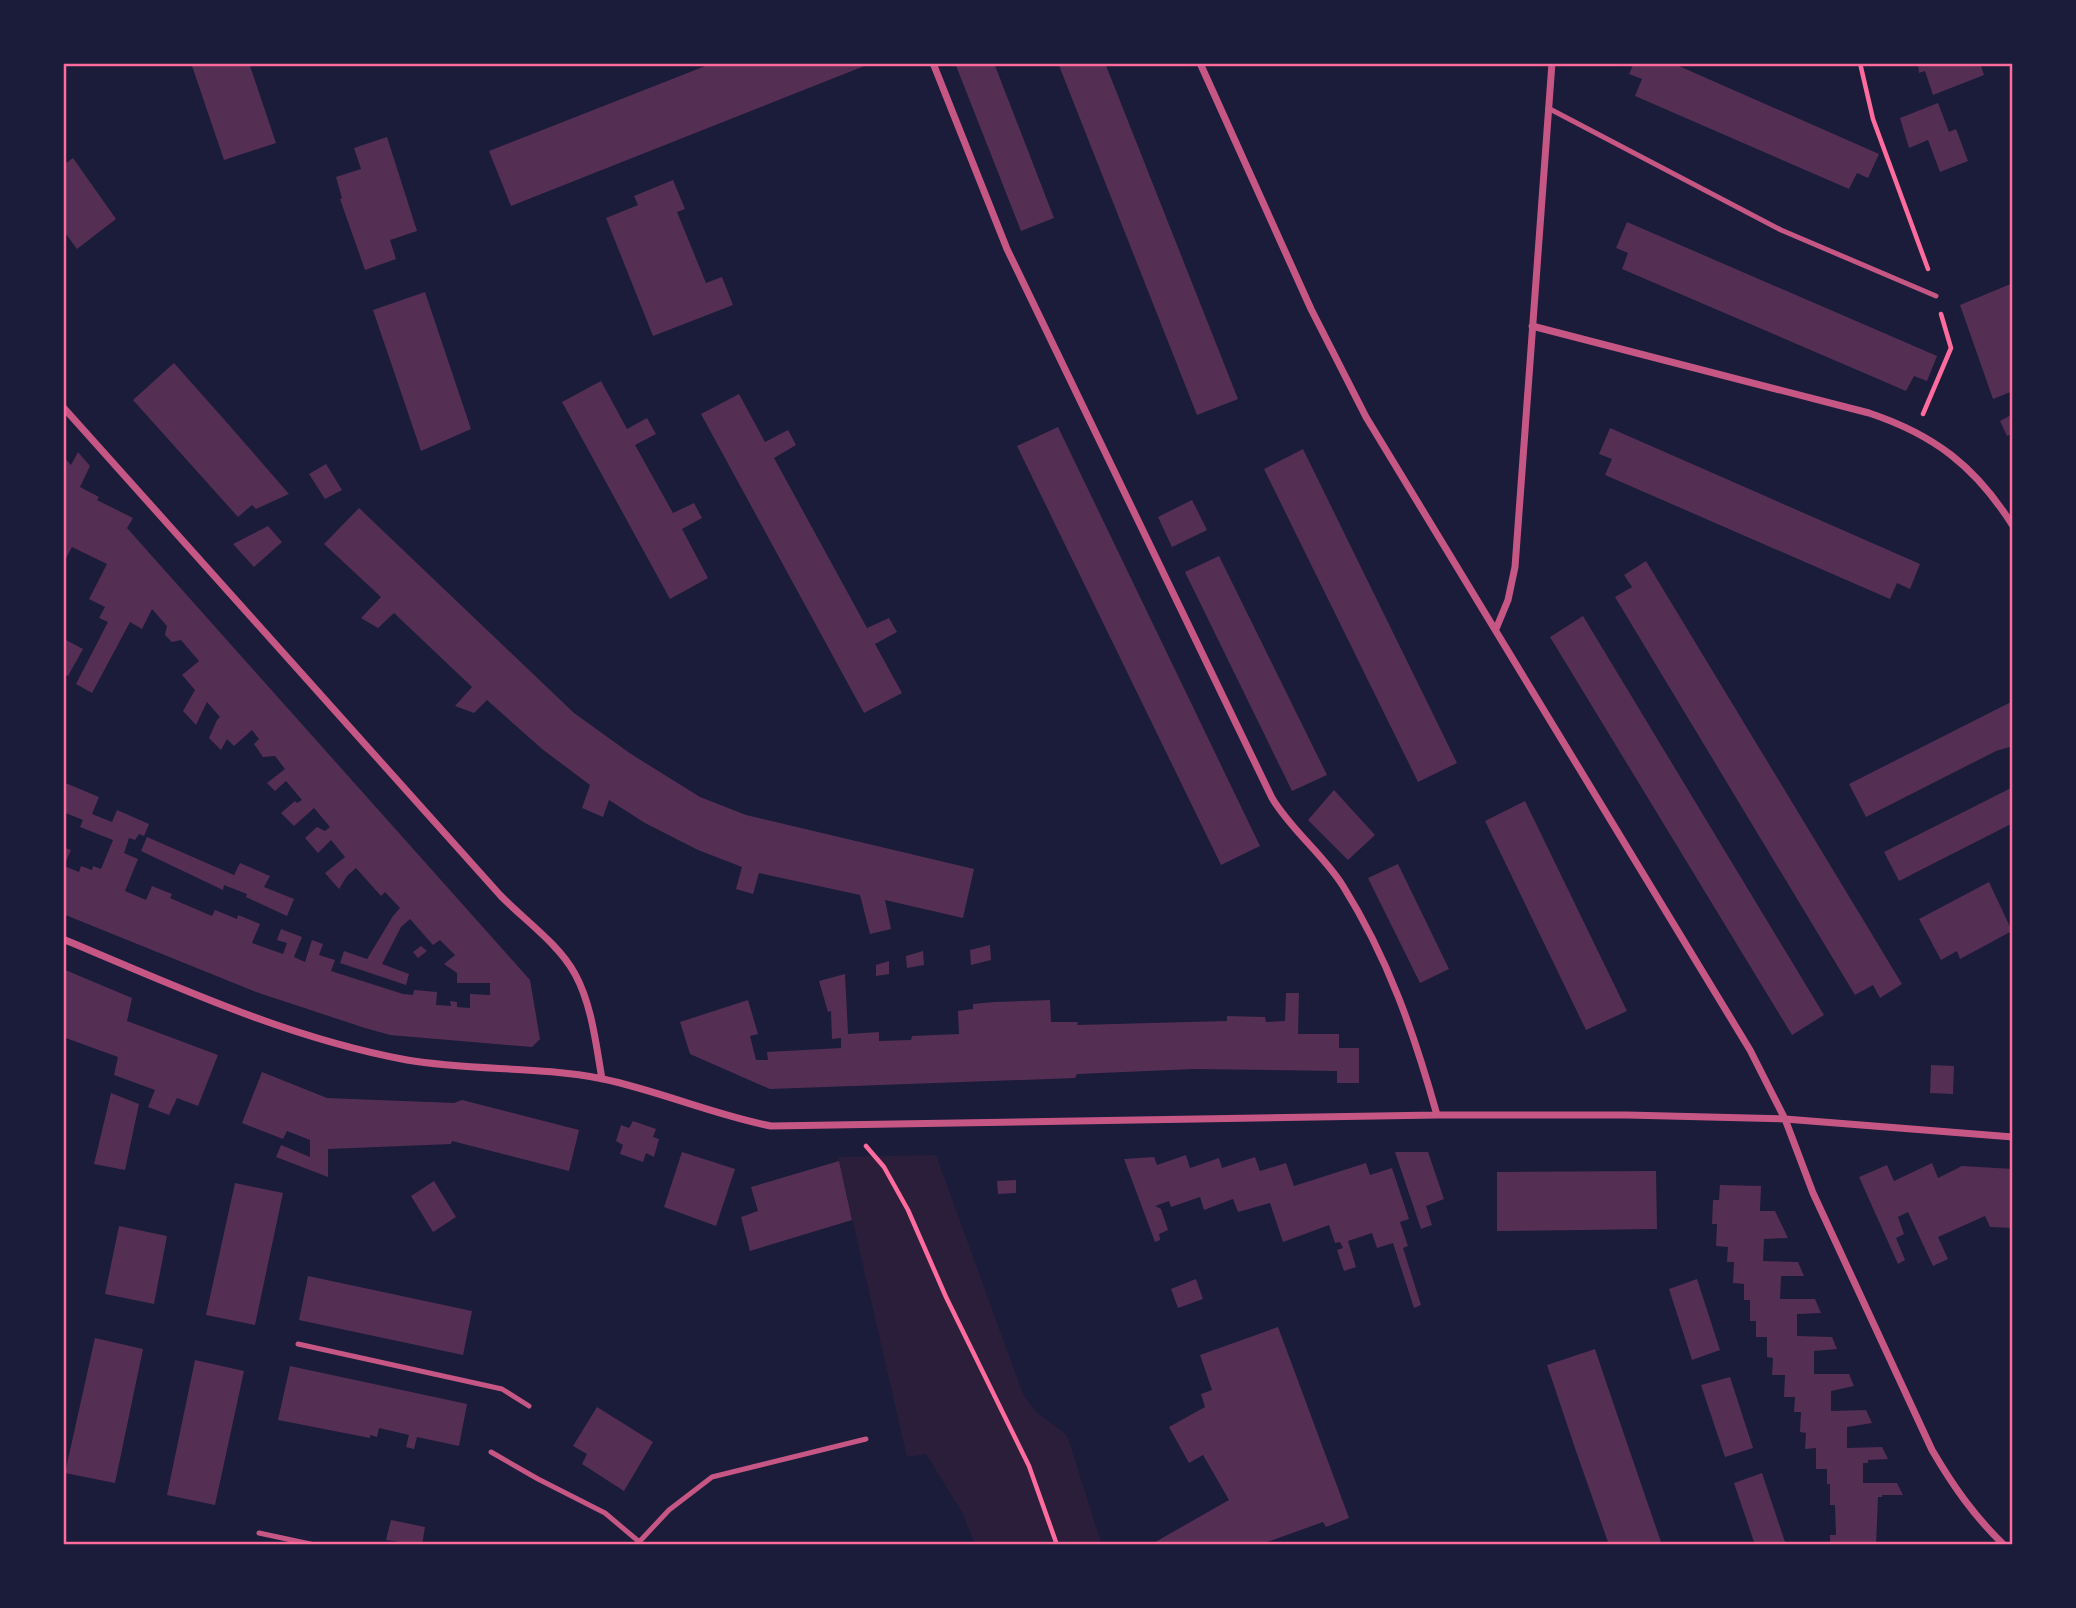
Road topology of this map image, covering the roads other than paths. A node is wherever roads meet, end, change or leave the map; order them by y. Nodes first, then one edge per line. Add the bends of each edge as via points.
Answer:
1 (933, 63) edge
2 (1200, 63) edge
3 (1552, 63) edge
4 (1548, 108) junction
5 (1936, 296) road end
6 (1532, 326) junction
7 (63, 407) edge
8 (2013, 526) edge
9 (1496, 629) junction
10 (63, 939) edge
11 (602, 1079) junction
12 (1437, 1115) junction
13 (1785, 1119) junction
14 (2013, 1137) edge
15 (299, 1344) dead end
16 (529, 1406) dead end
17 (866, 1439) dead end
18 (491, 1452) dead end
19 (259, 1533) dead end
20 (641, 1543) edge
21 (315, 1545) edge
22 (2004, 1545) edge

1 - 12 street via 1007,249 1272,798 1342,884 1392,980
2 - 9 street via 1348,381 1393,464
3 - 4 street
4 - 5 lane via 1781,230
4 - 6 street
6 - 8 street via 1869,413 1916,431 1958,459 1993,496
6 - 9 street via 1515,567
7 - 11 street via 500,895 555,949 575,974 591,1019
9 - 13 street via 1750,1050
10 - 11 street via 259,1019 344,1046 409,1060
11 - 12 street via 771,1126
12 - 13 street
13 - 14 street
13 - 22 street via 1813,1193 1932,1450 1954,1489
15 - 16 lane via 502,1389
17 - 20 lane via 712,1477 669,1510
18 - 20 lane via 606,1513
19 - 21 lane

